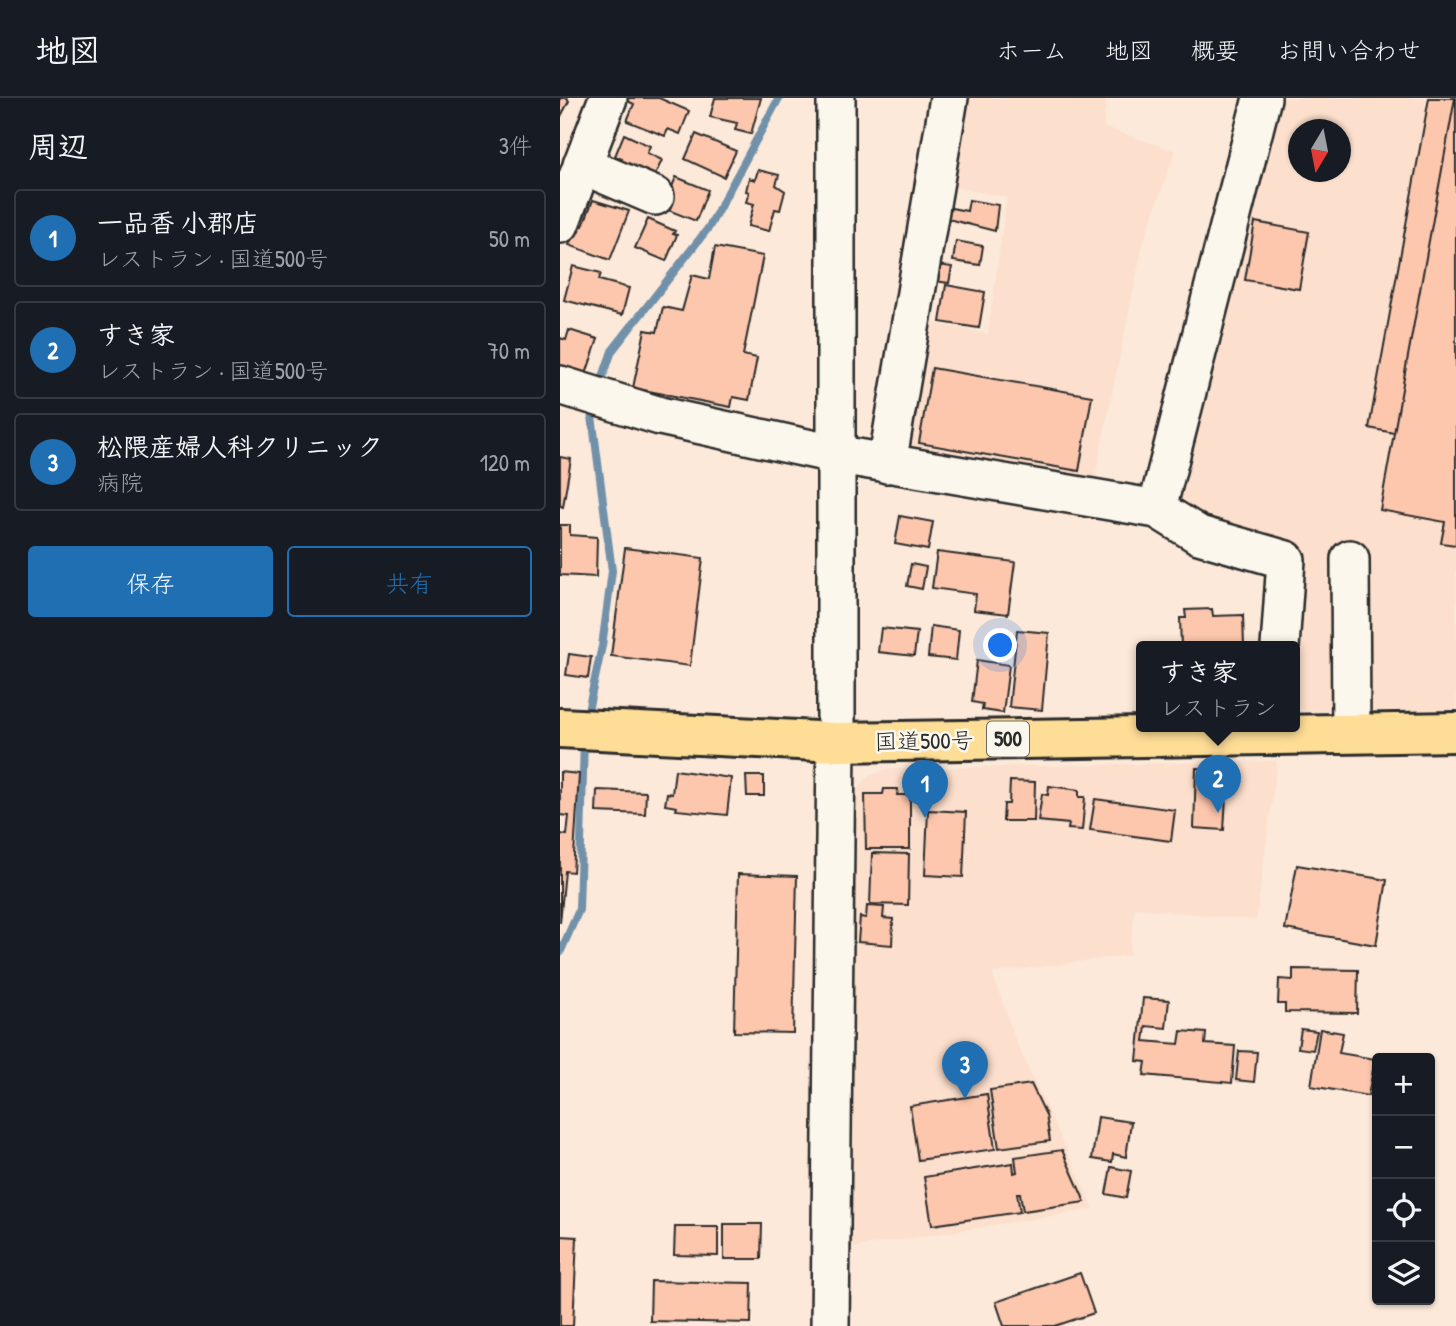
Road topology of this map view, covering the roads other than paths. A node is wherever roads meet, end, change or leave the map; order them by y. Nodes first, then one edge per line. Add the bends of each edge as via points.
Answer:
1 (608, 98) edge
2 (836, 98) edge
3 (949, 98) edge
4 (1262, 98) edge
5 (582, 165) junction
6 (655, 196) dead end
7 (560, 224) edge
8 (560, 384) edge
9 (834, 454) junction
10 (887, 464) junction
11 (1157, 509) junction
12 (1350, 559) dead end
13 (1280, 641) edge
14 (560, 728) edge
15 (1300, 731) edge
16 (1201, 732) edge
17 (1456, 732) edge
18 (1352, 733) junction
19 (836, 742) junction
20 (830, 1326) edge

1 - 5 street
2 - 9 street
3 - 10 street
4 - 11 street
5 - 6 street
5 - 7 street
8 - 9 street via 660,416
9 - 10 street
9 - 19 street
10 - 11 street
11 - 13 street via 1199,535 1286,560
12 - 18 street
14 - 19 highway, 国道500号 / 500
15 - 18 highway, 国道500号 / 500
16 - 19 highway, 国道500号 / 500
17 - 18 highway, 国道500号 / 500
19 - 20 street

